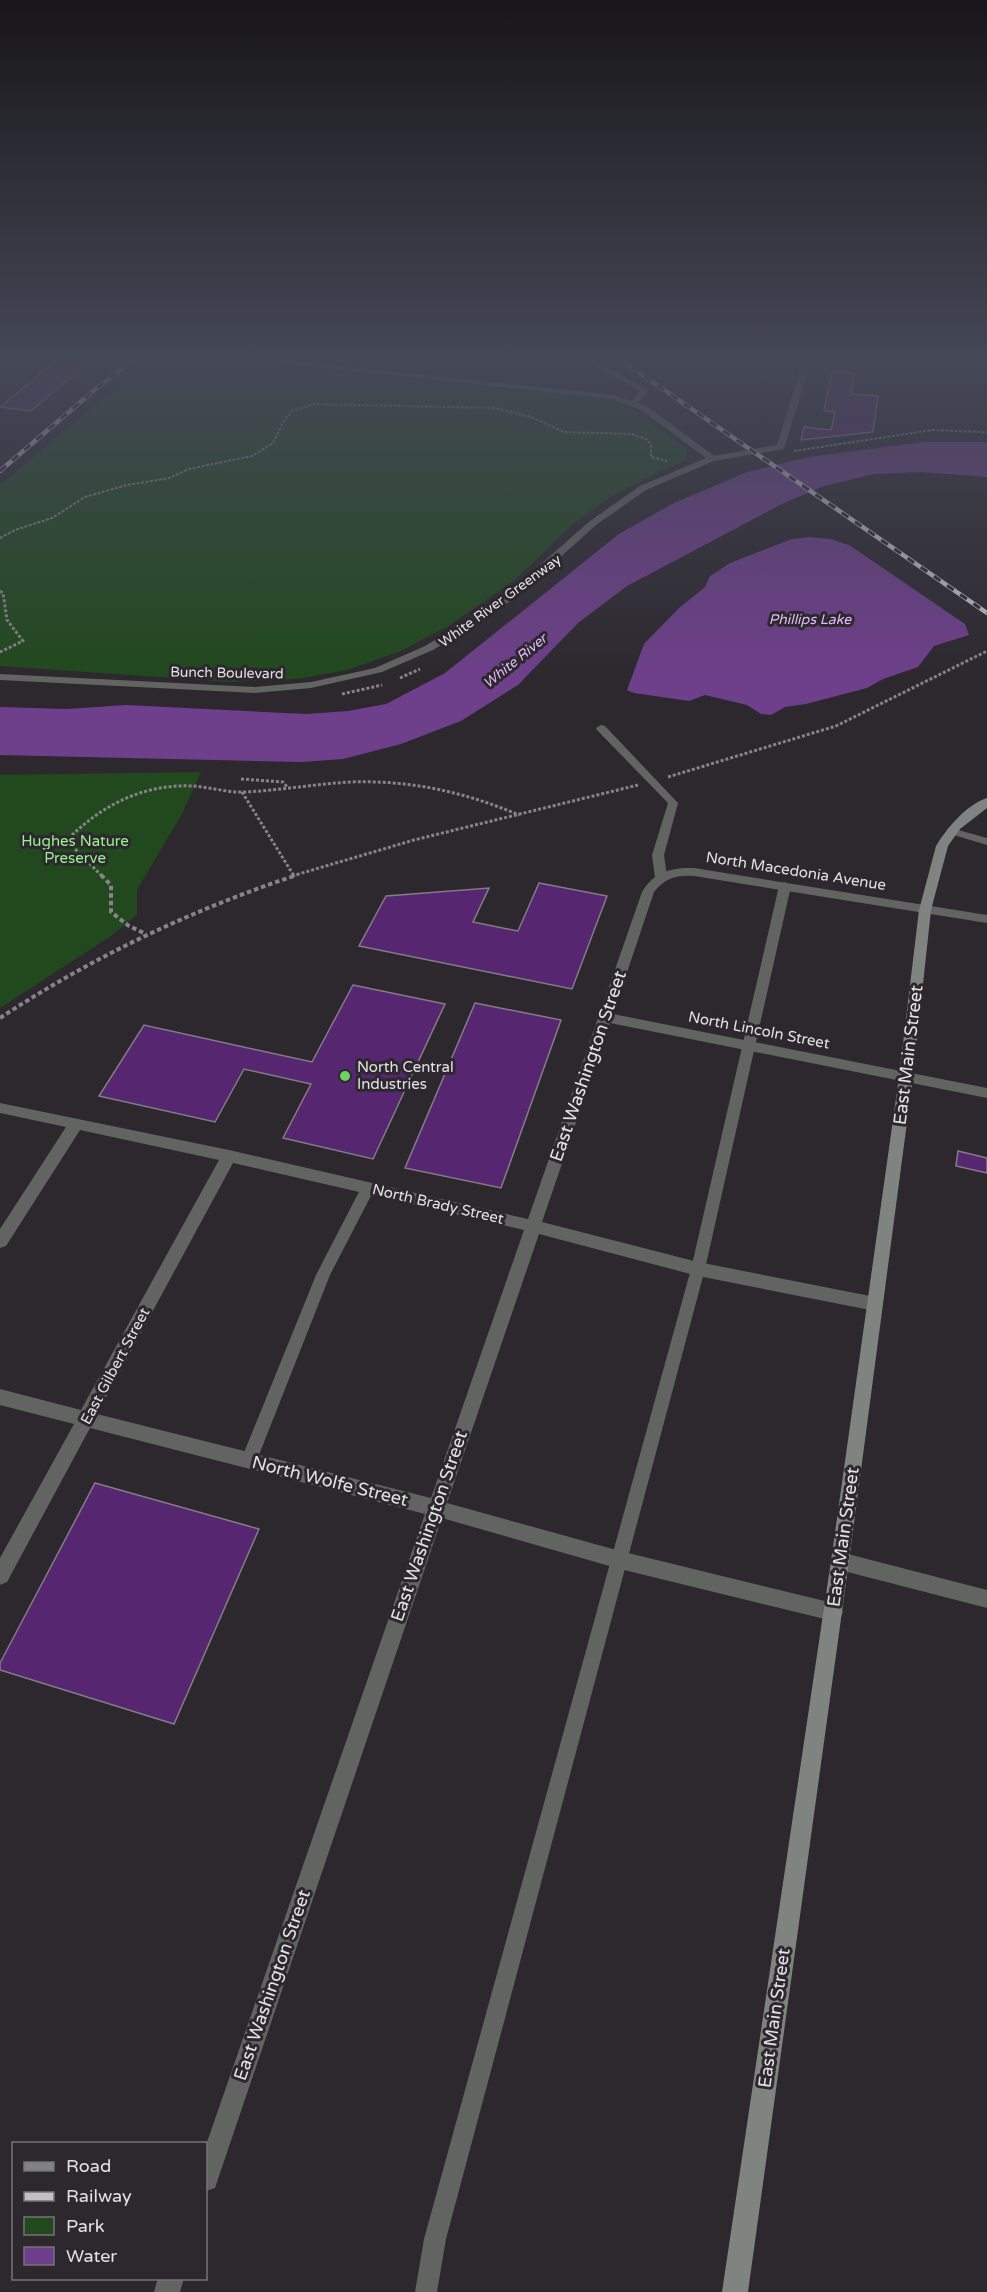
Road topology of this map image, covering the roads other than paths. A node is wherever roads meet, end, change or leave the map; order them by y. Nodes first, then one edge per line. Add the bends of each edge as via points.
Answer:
1 (697, 465) edge
2 (0, 677) edge
3 (601, 728) dead end
4 (987, 802) edge
5 (951, 831) junction
6 (987, 842) edge
7 (661, 877) junction
8 (785, 886) junction
9 (926, 910) junction
10 (987, 919) edge
11 (606, 1017) junction
12 (751, 1045) junction
13 (906, 1077) junction
14 (987, 1093) edge
15 (0, 1108) edge
16 (76, 1124) junction
17 (229, 1156) junction
18 (368, 1188) junction
19 (533, 1226) junction
20 (0, 1242) edge
21 (698, 1269) junction
22 (875, 1304) junction
23 (0, 1397) edge
24 (87, 1418) junction
25 (249, 1460) junction
26 (435, 1508) junction
27 (620, 1560) junction
28 (840, 1561) junction
29 (0, 1576) edge
30 (987, 1599) edge
31 (833, 1612) junction
32 (207, 2176) edge
33 (426, 2292) edge
34 (735, 2292) edge

1 - 2 street, Bunch Boulevard via 626,498 485,614 429,648 378,670 321,684 255,690
3 - 7 lane via 673,802 658,855
4 - 5 main road, East Main Street
5 - 6 lane
5 - 9 main road, East Main Street via 942,846
7 - 8 street, North Macedonia Avenue via 684,871
7 - 11 street, East Washington Street via 648,892
8 - 9 street, North Macedonia Avenue
8 - 12 lane
9 - 10 street, North Macedonia Avenue
9 - 13 main road, East Main Street
11 - 12 street, North Lincoln Street
11 - 19 street, East Washington Street
12 - 13 street, North Lincoln Street
12 - 21 lane
13 - 14 street, North Lincoln Street
13 - 22 main road, East Main Street
15 - 16 street, North Brady Street
16 - 17 street, North Brady Street
16 - 20 street
17 - 18 street, North Brady Street
17 - 24 street, East Gilbert Street
18 - 19 street, North Brady Street
18 - 25 lane via 323,1275
19 - 21 street, North Brady Street
19 - 26 street, East Washington Street
21 - 22 street, North Brady Street
21 - 27 lane
22 - 28 main road, East Main Street
23 - 24 street, North Wolfe Street
24 - 25 street, North Wolfe Street
24 - 29 street, East Gilbert Street
25 - 26 street, North Wolfe Street
26 - 27 street, North Wolfe Street
26 - 32 street, East Washington Street
27 - 31 street, North Wolfe Street
27 - 33 lane via 435,2239
28 - 30 street
28 - 31 main road, East Main Street
31 - 34 main road, East Main Street

